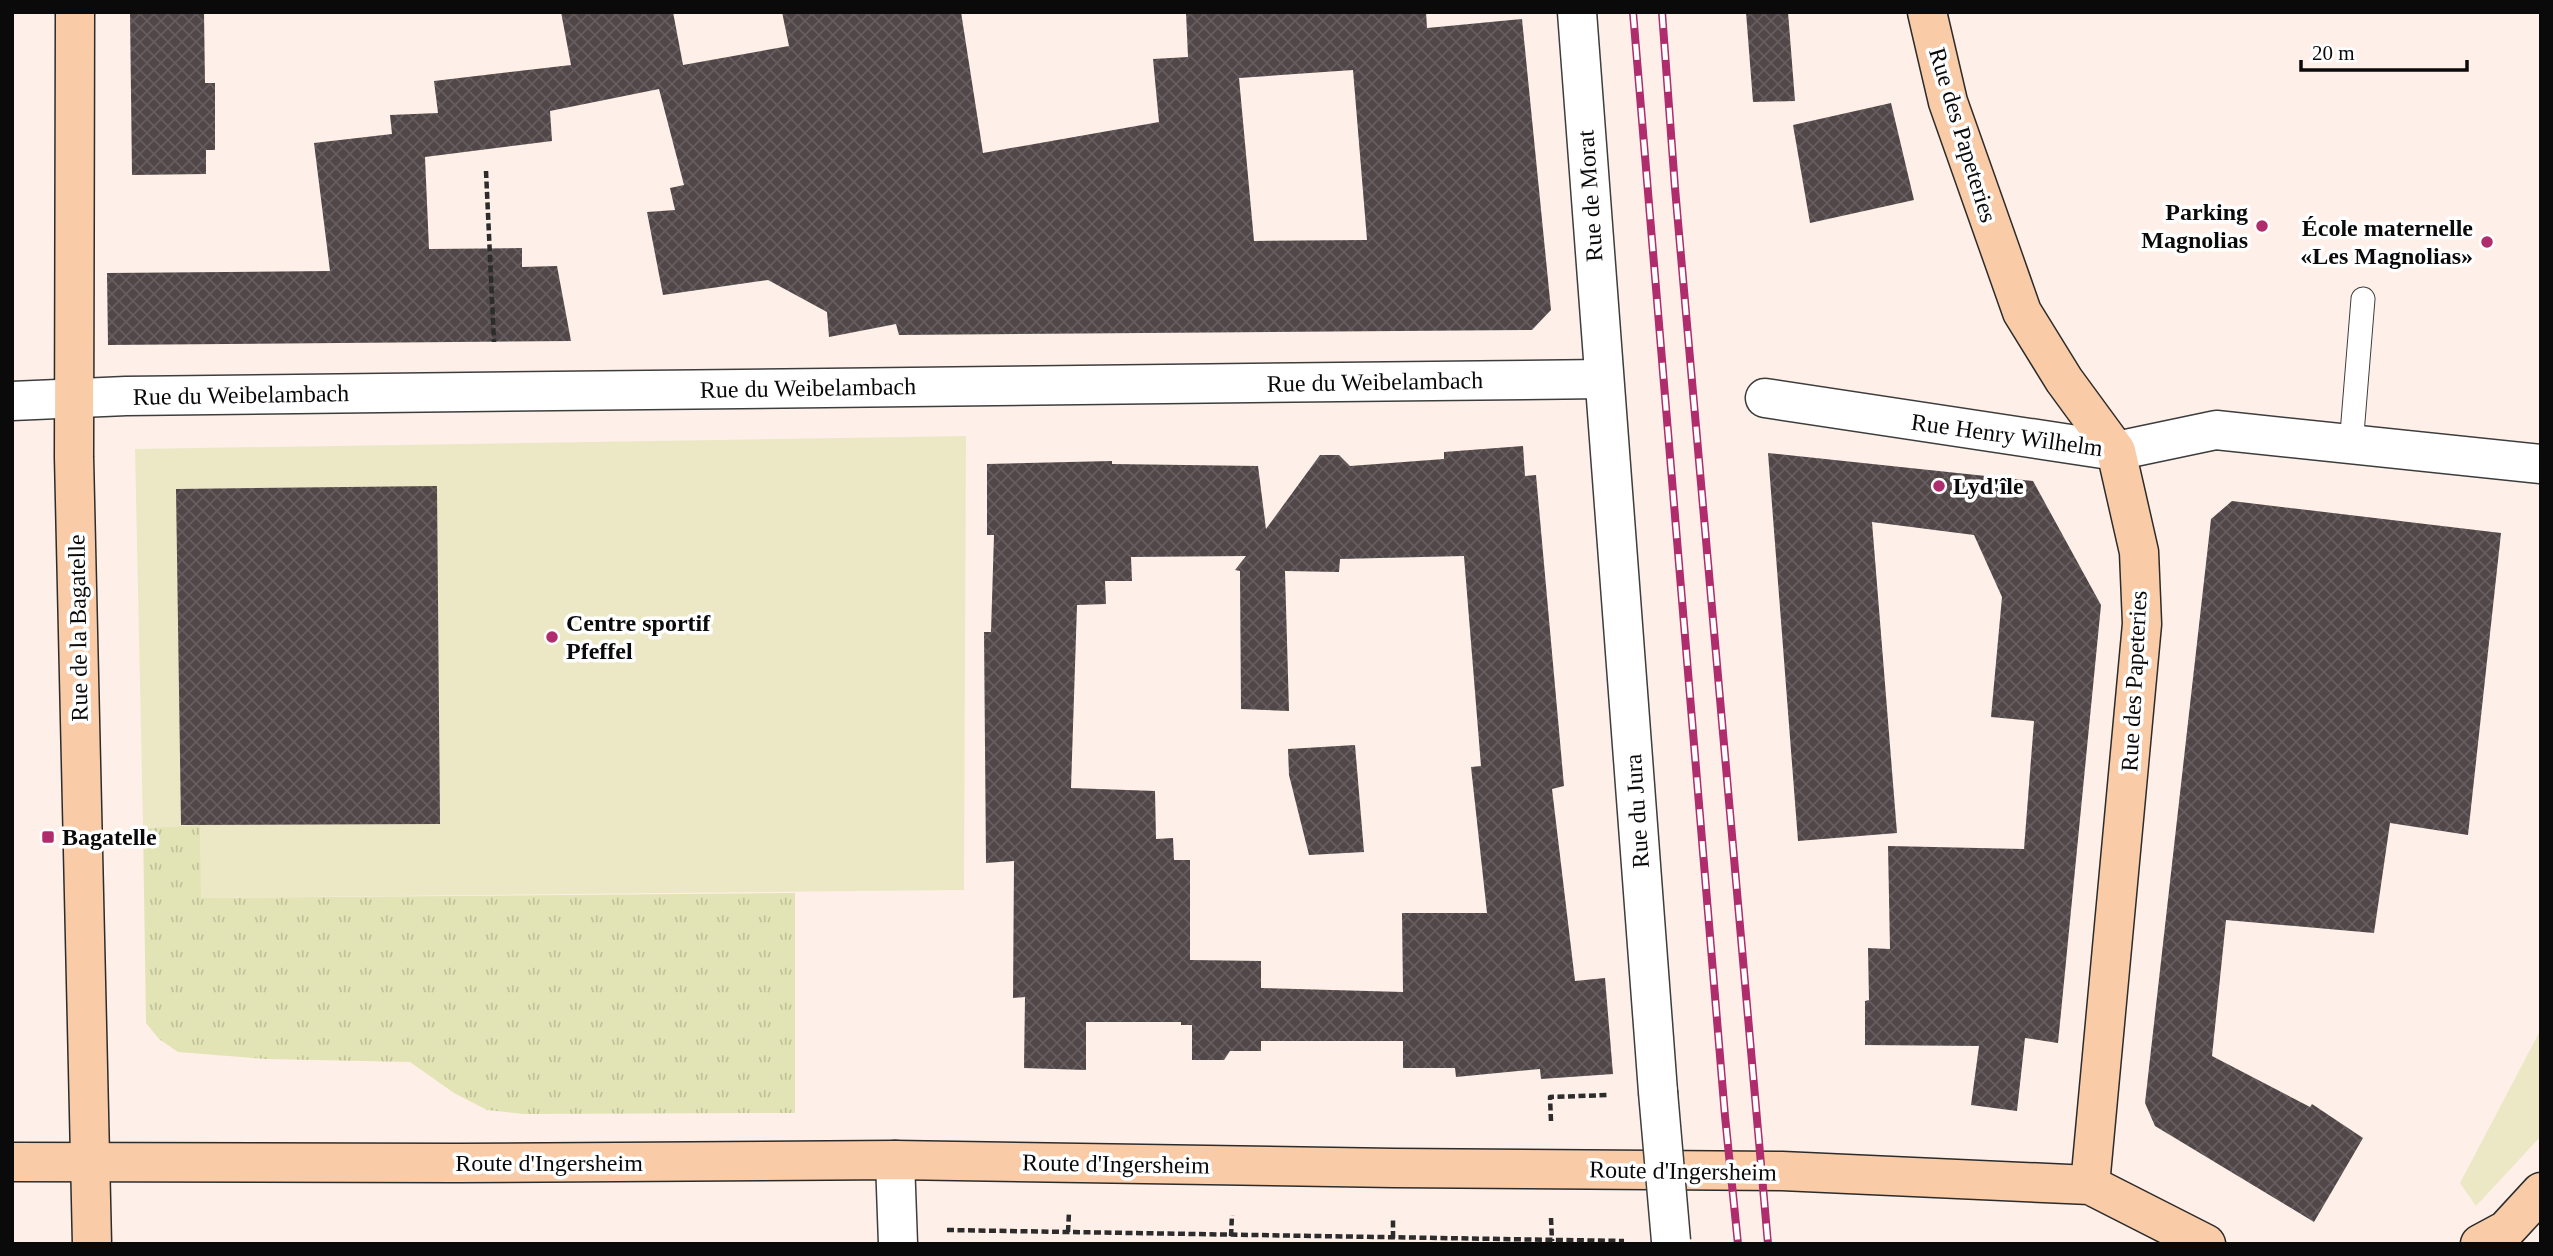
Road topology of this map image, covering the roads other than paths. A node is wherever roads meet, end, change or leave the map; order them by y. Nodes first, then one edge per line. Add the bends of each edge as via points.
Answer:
1 (75, 12) edge
2 (1577, 12) edge
3 (1927, 12) edge
4 (2363, 299) dead end
5 (1603, 379) junction
6 (1765, 398) dead end
7 (73, 399) junction
8 (12, 401) edge
9 (2351, 446) junction
10 (2116, 451) junction
11 (2541, 464) edge
12 (895, 1160) junction
13 (12, 1163) edge
14 (92, 1163) junction
15 (2090, 1185) junction
16 (2541, 1192) edge
17 (897, 1237) edge
18 (2496, 1239) edge
19 (1671, 1242) edge
20 (92, 1244) edge
21 (2206, 1244) edge

1 - 7 street, Rue de la Bagatelle
2 - 5 street, Rue de Morat
3 - 10 street, Rue des Papeteries via 1948,102 2022,312
4 - 9 lane
5 - 7 street, Rue du Weibelambach
5 - 19 street, Rue du Jura, bridge
6 - 10 street, Rue Henry Wilhelm
7 - 8 street, Rue du Weibelambach
7 - 14 street, Rue de la Bagatelle
9 - 10 street, Rue Henry Wilhelm via 2216,430
9 - 11 street, Rue Henry Wilhelm
10 - 15 street, Rue des Papeteries via 2139,552 2143,624
12 - 14 street, Route d'Ingersheim
12 - 15 street, Route d'Ingersheim via 1782,1171
12 - 17 street
13 - 14 street, Route d'Ingersheim
14 - 20 street, Rue de la Bagatelle
15 - 21 street, Route d'Ingersheim
16 - 18 street

